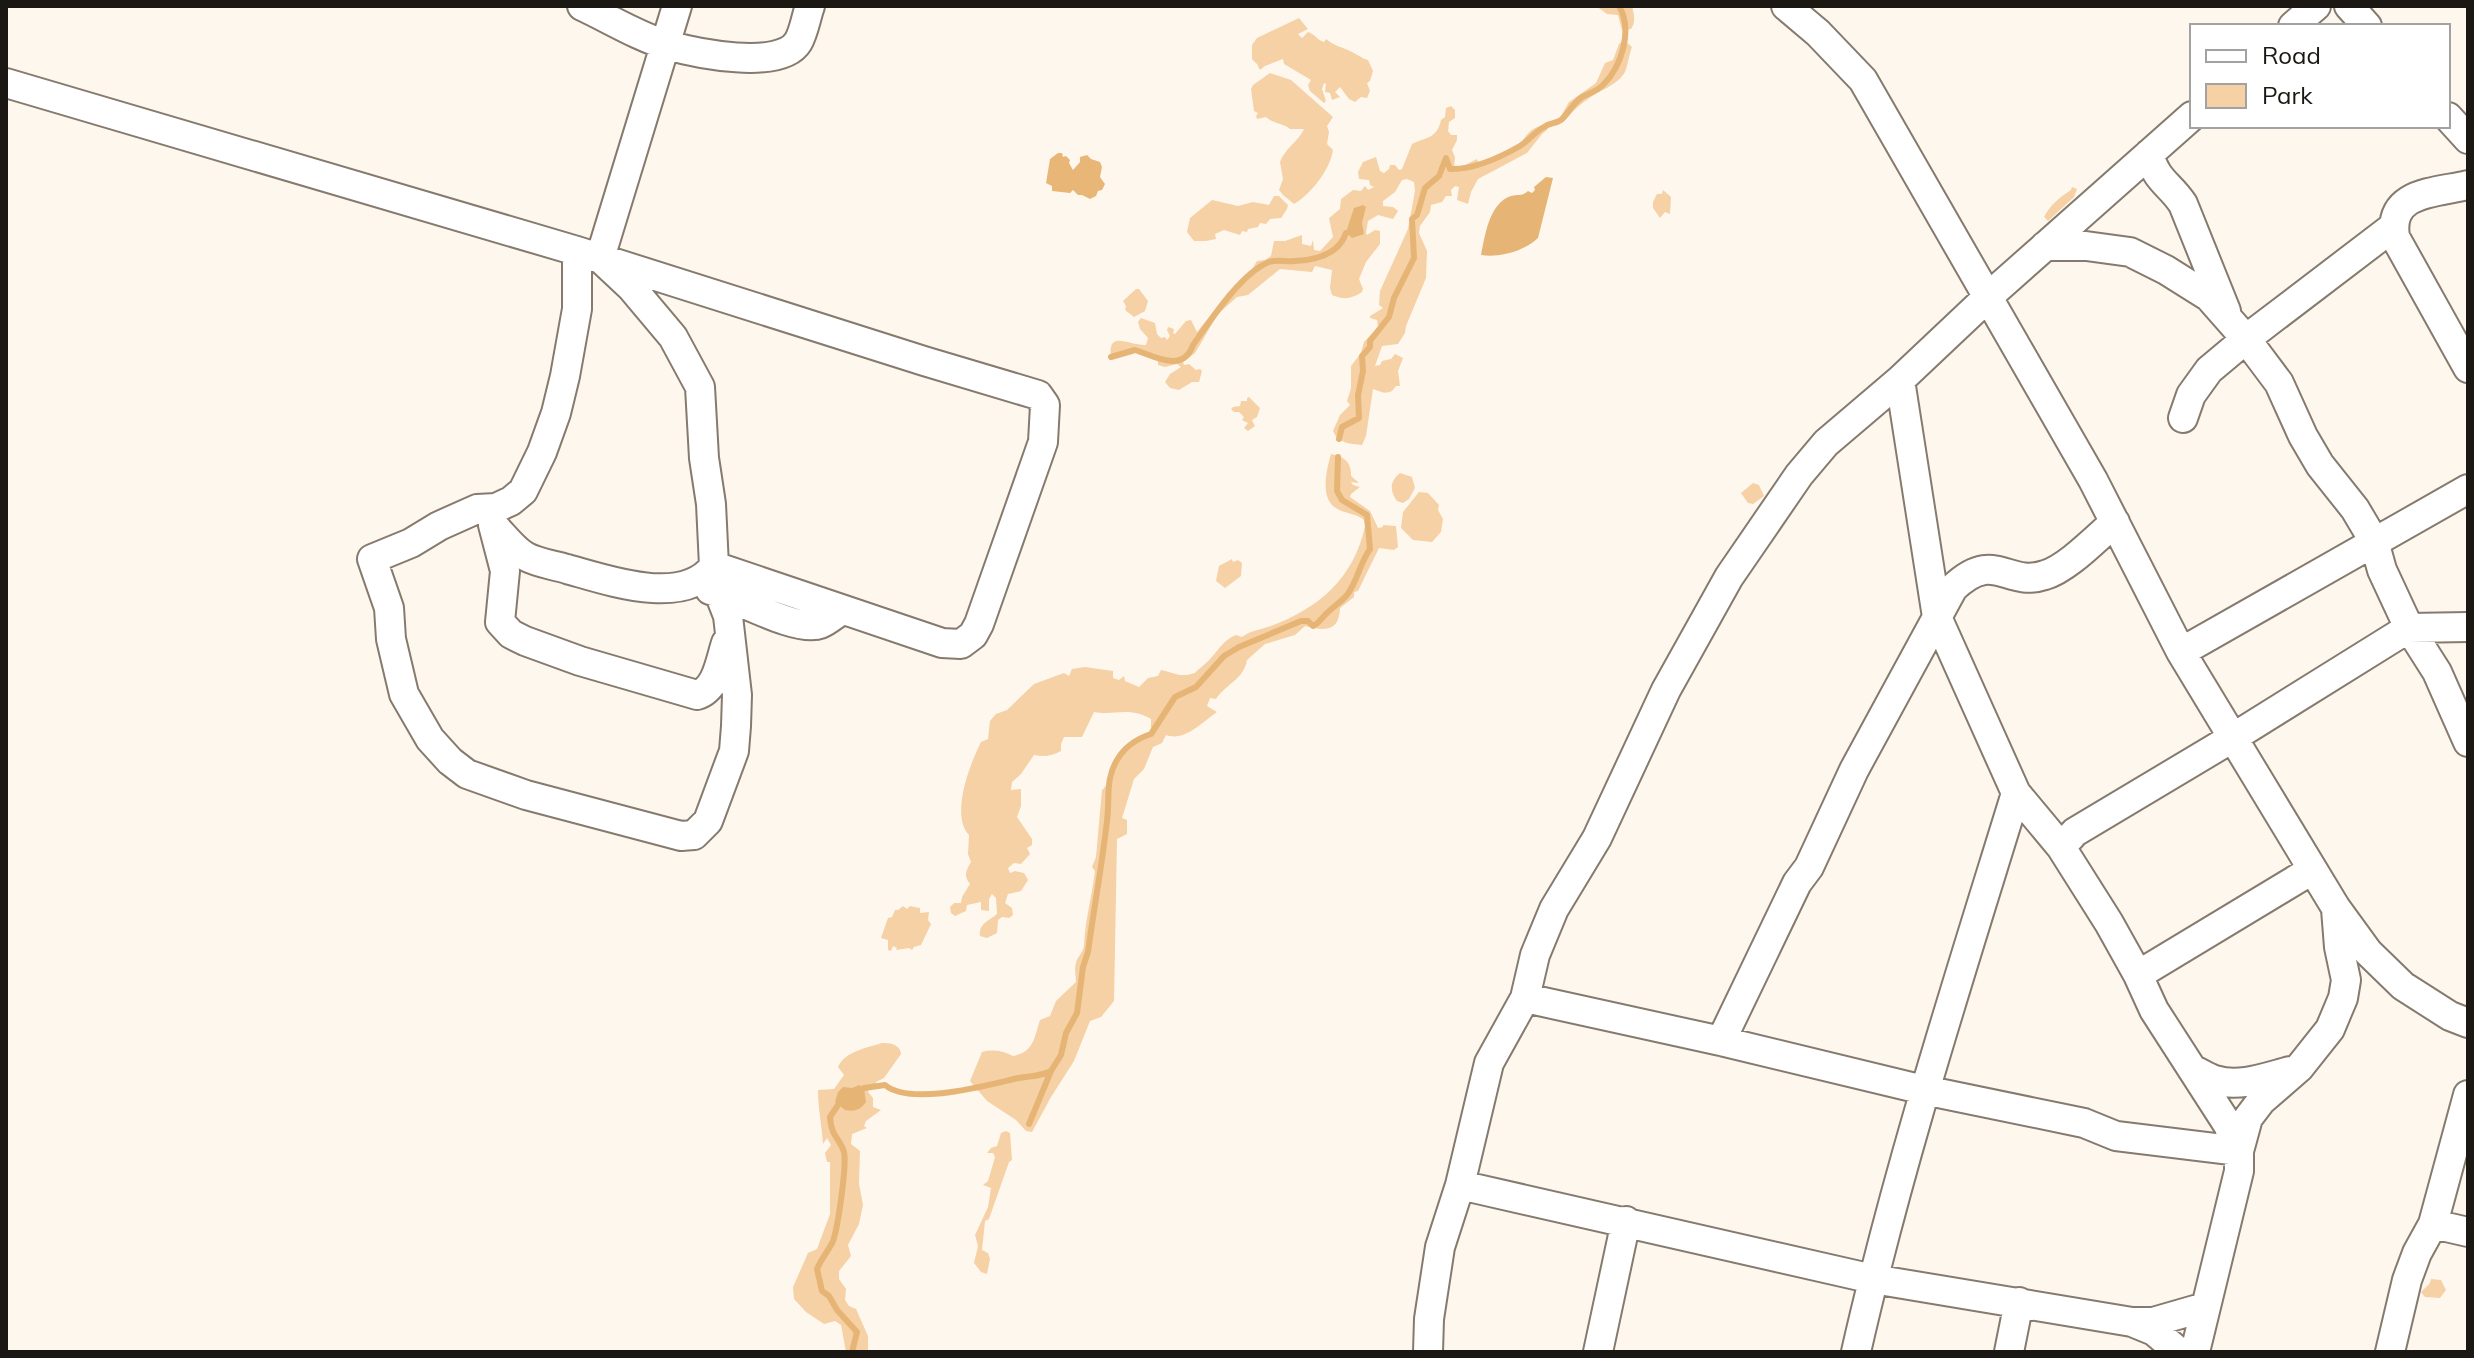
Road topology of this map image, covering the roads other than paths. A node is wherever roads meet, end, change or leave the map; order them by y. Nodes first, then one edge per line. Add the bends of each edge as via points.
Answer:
1 (582, 6) edge
2 (677, 6) edge
3 (810, 6) edge
4 (1786, 6) edge
5 (2316, 6) edge
6 (2349, 6) edge
7 (2295, 24) edge
8 (2365, 24) edge
9 (665, 45) junction
10 (6, 83) edge
11 (2190, 118) edge
12 (2450, 119) edge
13 (2468, 139) edge
14 (2149, 154) junction
15 (2468, 185) edge
16 (2393, 227) junction
17 (2045, 246) junction
18 (588, 255) junction
19 (1989, 296) junction
20 (2237, 329) junction
21 (2468, 368) edge
22 (1900, 380) junction
23 (2183, 418) dead end
24 (2468, 489) edge
25 (485, 517) junction
26 (2115, 522) junction
27 (2374, 541) junction
28 (716, 579) junction
29 (1937, 617) junction
30 (2468, 627) edge
31 (2409, 628) junction
32 (729, 634) junction
33 (2181, 652) junction
34 (2234, 737) junction
35 (2468, 742) edge
36 (2016, 793) junction
37 (2061, 847) junction
38 (2312, 870) junction
39 (2336, 908) junction
40 (2138, 975) junction
41 (1525, 998) junction
42 (2468, 1023) edge
43 (1721, 1041) junction
44 (2299, 1068) junction
45 (2192, 1069) junction
46 (1924, 1090) junction
47 (2468, 1095) edge
48 (2239, 1151) junction
49 (1460, 1185) junction
50 (1626, 1221) junction
51 (2433, 1224) junction
52 (2468, 1232) edge
53 (1873, 1279) junction
54 (2019, 1302) junction
55 (2205, 1307) junction
56 (2132, 1322) junction
57 (1428, 1352) edge
58 (1598, 1352) edge
59 (1856, 1352) edge
60 (2009, 1352) edge
61 (2179, 1352) edge
62 (2195, 1352) edge
63 (2390, 1352) edge

1 - 9 street
2 - 9 street
3 - 9 street via 798,43 772,56 743,59
4 - 19 street via 1863,80
5 - 7 street
6 - 8 street
9 - 18 street
10 - 18 street
11 - 14 street
12 - 13 street
14 - 17 street
14 - 20 street via 2157,176 2183,204
15 - 16 street via 2411,198 2401,204
16 - 20 street
16 - 21 street
17 - 19 street
17 - 20 street via 2130,252 2209,297
18 - 25 street via 559,400 542,452 523,491
18 - 28 street via 631,287 673,337 700,387
18 - 28 street via 1038,395 1045,405 1043,442 973,635 961,644
19 - 22 street
19 - 26 street
20 - 23 street via 2191,395
20 - 27 street via 2279,383 2320,465
22 - 29 street
22 - 41 street via 1826,443 1729,577 1666,690 1597,838 1554,909
24 - 27 street
25 - 28 street via 525,556 611,581 663,589
25 - 32 street via 505,571 500,622 525,641 697,695 713,683
25 - 32 street via 439,526 372,559 389,608 404,694 430,739 467,774 526,795 694,835 708,821 734,751 737,695
26 - 29 street via 2048,574 2035,578 1987,568 1968,574
26 - 33 street
27 - 31 street
27 - 33 street
28 - 32 street
29 - 36 street
29 - 43 street via 1854,770
30 - 31 street
31 - 34 street
31 - 35 street via 2437,672
33 - 34 street
34 - 37 street via 2075,832
34 - 38 street
36 - 37 street
36 - 46 street
37 - 40 street
38 - 39 street
38 - 40 street
39 - 42 street via 2368,952 2403,986
39 - 44 street via 2346,980 2343,998 2330,1029
40 - 45 street
41 - 43 street
41 - 49 street via 1489,1063
43 - 46 street
44 - 45 street via 2251,1082 2215,1081
44 - 48 street via 2248,1118
45 - 48 street
46 - 48 street via 2084,1123 2116,1136
46 - 53 street
47 - 51 street
48 - 55 street via 2239,1171
49 - 50 street
49 - 57 street via 1440,1247
50 - 53 street
50 - 58 street
51 - 52 street
51 - 63 street via 2407,1280
53 - 54 street
53 - 59 street
54 - 56 street
54 - 60 street
55 - 56 street via 2153,1322
55 - 62 street
56 - 61 street via 2154,1331

